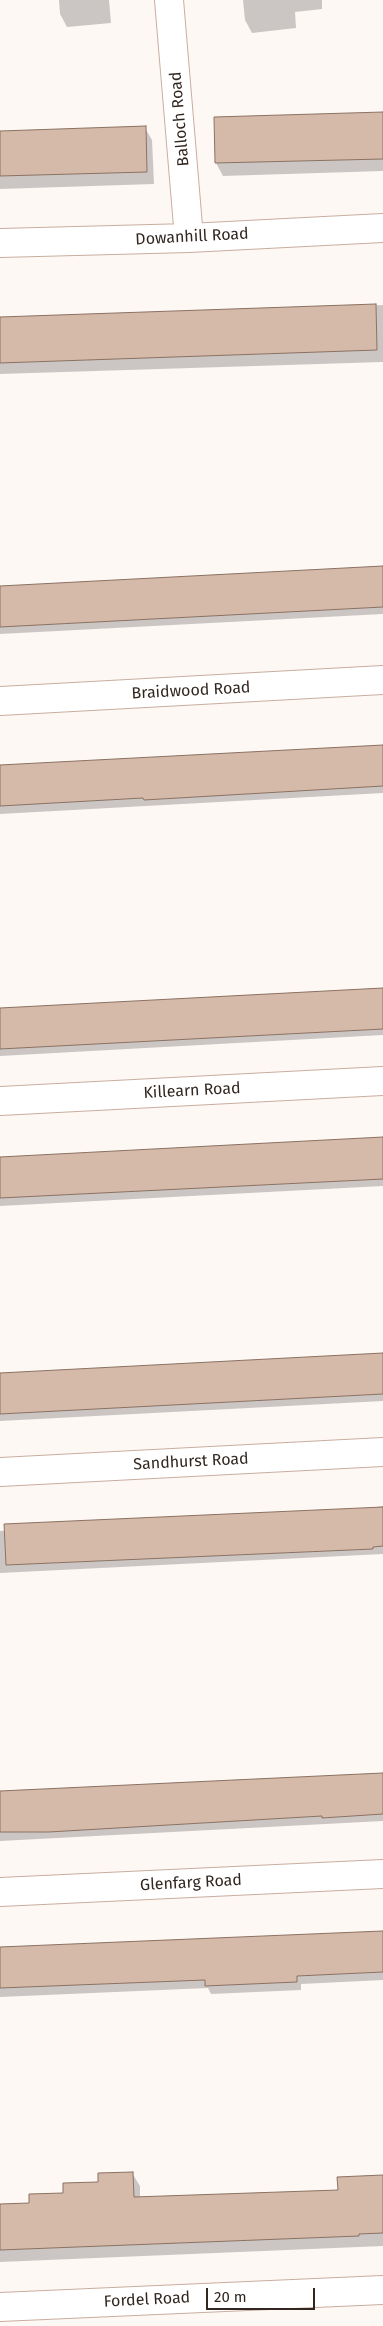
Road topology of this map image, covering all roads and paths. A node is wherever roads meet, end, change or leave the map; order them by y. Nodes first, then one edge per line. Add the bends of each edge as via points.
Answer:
1 (170, 0) edge
2 (383, 228) edge
3 (189, 238) junction
4 (0, 243) edge
5 (383, 680) edge
6 (0, 701) edge
7 (383, 1081) edge
8 (0, 1101) edge
9 (383, 1452) edge
10 (0, 1472) edge
11 (383, 1874) edge
12 (0, 1892) edge
13 (383, 2290) edge
14 (0, 2307) edge

1 - 3 street, Balloch Road
2 - 3 street, Dowanhill Road
3 - 4 street, Dowanhill Road
5 - 6 street, Braidwood Road
7 - 8 street, Killearn Road
9 - 10 street, Sandhurst Road
11 - 12 street, Glenfarg Road
13 - 14 street, Fordel Road

